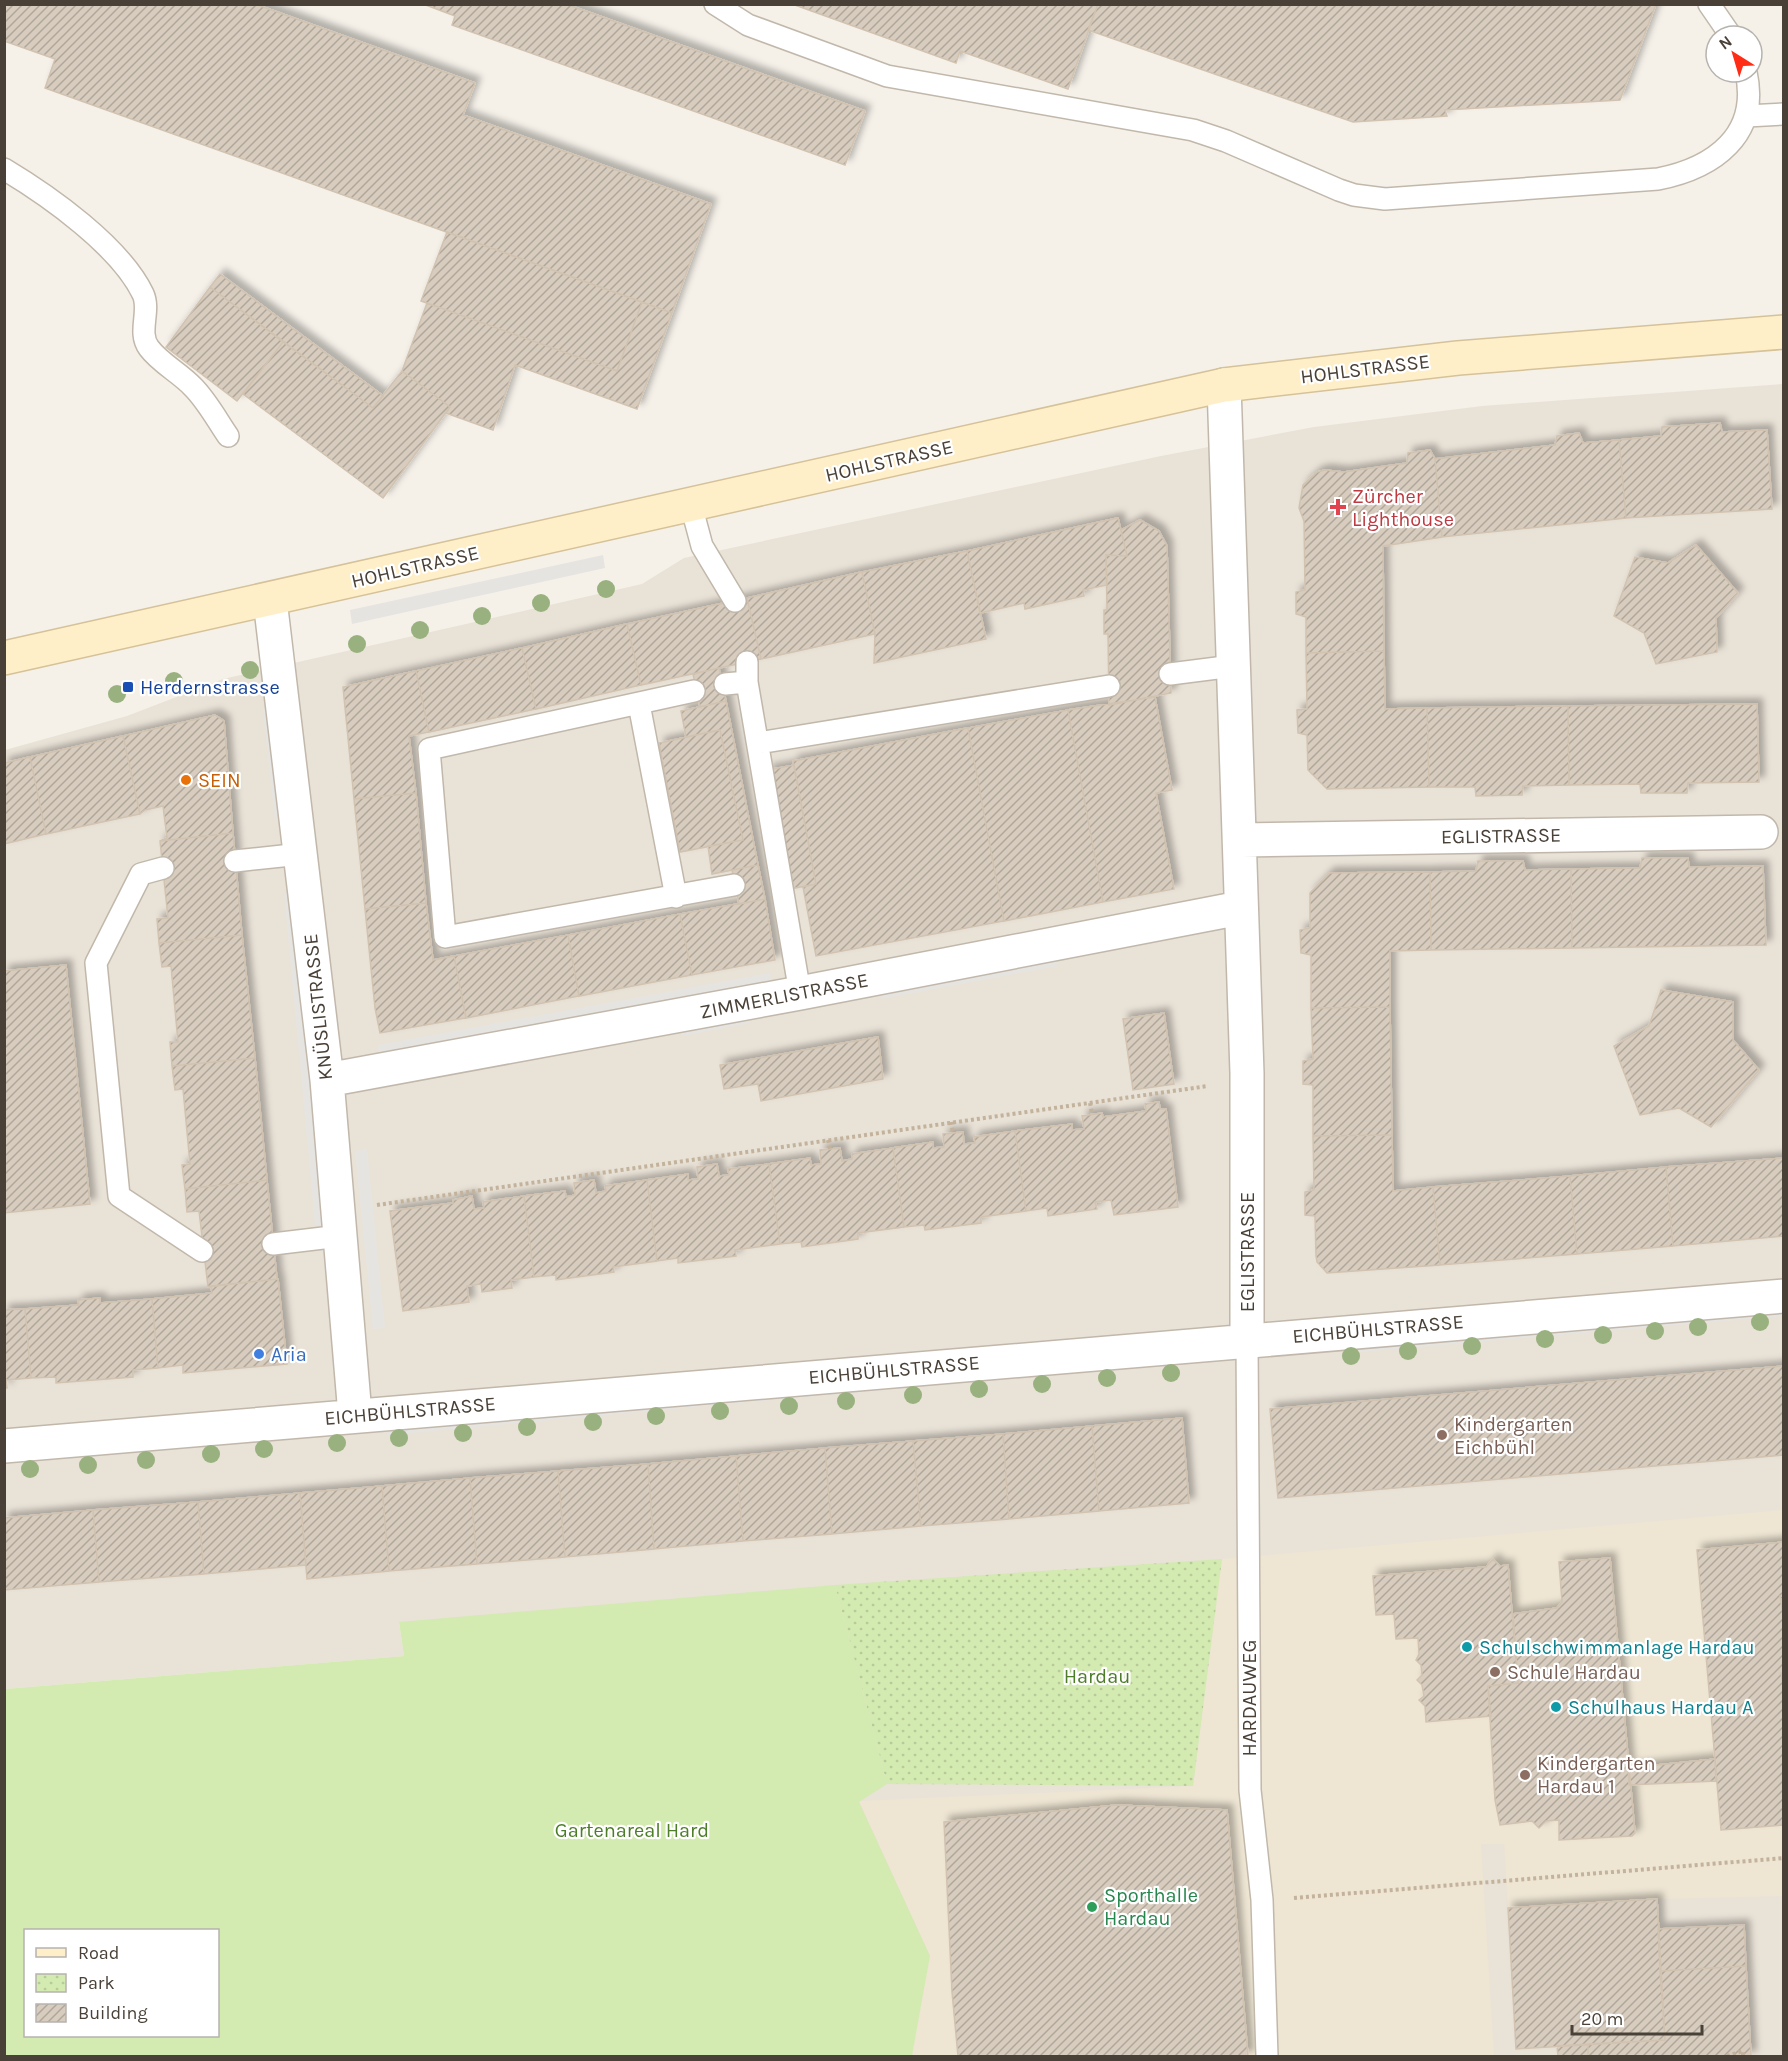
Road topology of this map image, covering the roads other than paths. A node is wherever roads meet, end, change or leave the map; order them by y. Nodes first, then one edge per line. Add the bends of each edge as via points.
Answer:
1 (715, 4) edge
2 (1709, 4) edge
3 (1723, 24) edge
4 (1747, 84) edge
5 (1784, 114) edge
6 (1747, 116) junction
7 (4, 169) edge
8 (1784, 332) edge
9 (1224, 385) junction
10 (228, 436) dead end
11 (691, 505) junction
12 (270, 600) junction
13 (735, 601) dead end
14 (4, 658) edge
15 (1233, 666) junction
16 (1170, 674) dead end
17 (725, 684) dead end
18 (1108, 686) dead end
19 (694, 691) dead end
20 (639, 704) junction
21 (758, 743) junction
22 (1761, 832) dead end
23 (299, 839) junction
24 (1242, 840) junction
25 (235, 861) dead end
26 (163, 868) dead end
27 (734, 885) dead end
28 (676, 897) junction
29 (1240, 908) junction
30 (800, 993) junction
31 (327, 1080) junction
32 (340, 1236) junction
33 (273, 1244) dead end
34 (202, 1251) dead end
35 (1784, 1296) edge
36 (1247, 1340) junction
37 (355, 1415) junction
38 (4, 1446) edge
39 (1267, 2056) edge

1 - 6 lane via 748,25 887,76 1193,130 1339,190 1368,198 1400,199 1676,176 1719,155
2 - 3 lane
4 - 6 lane
5 - 6 lane
7 - 10 lane via 64,209 124,267 147,304 146,344 193,387
8 - 9 street, HOHLSTRASSE via 1458,358
9 - 11 street, HOHLSTRASSE
9 - 15 street, EGLISTRASSE
11 - 12 street, HOHLSTRASSE
11 - 13 lane via 702,546
12 - 14 street, HOHLSTRASSE
12 - 23 street, KNÜSLISTRASSE
15 - 16 lane
15 - 24 street, EGLISTRASSE
17 - 21 lane via 747,672
18 - 21 lane
19 - 20 lane
20 - 28 lane
20 - 28 lane via 429,749 445,937
21 - 30 lane via 772,880
22 - 24 street, EGLISTRASSE
23 - 25 lane
23 - 31 street, KNÜSLISTRASSE
24 - 29 street, EGLISTRASSE
26 - 34 lane via 141,874 96,963 119,1196
27 - 28 lane
29 - 30 street, ZIMMERLISTRASSE
29 - 36 street, EGLISTRASSE via 1247,1073
30 - 31 street, ZIMMERLISTRASSE
31 - 32 street, KNÜSLISTRASSE
32 - 33 lane
32 - 37 street, KNÜSLISTRASSE
35 - 36 street, EICHBÜHLSTRASSE
36 - 37 street, EICHBÜHLSTRASSE
36 - 39 lane, HARDAUWEG via 1250,1790 1262,1900
37 - 38 street, EICHBÜHLSTRASSE

